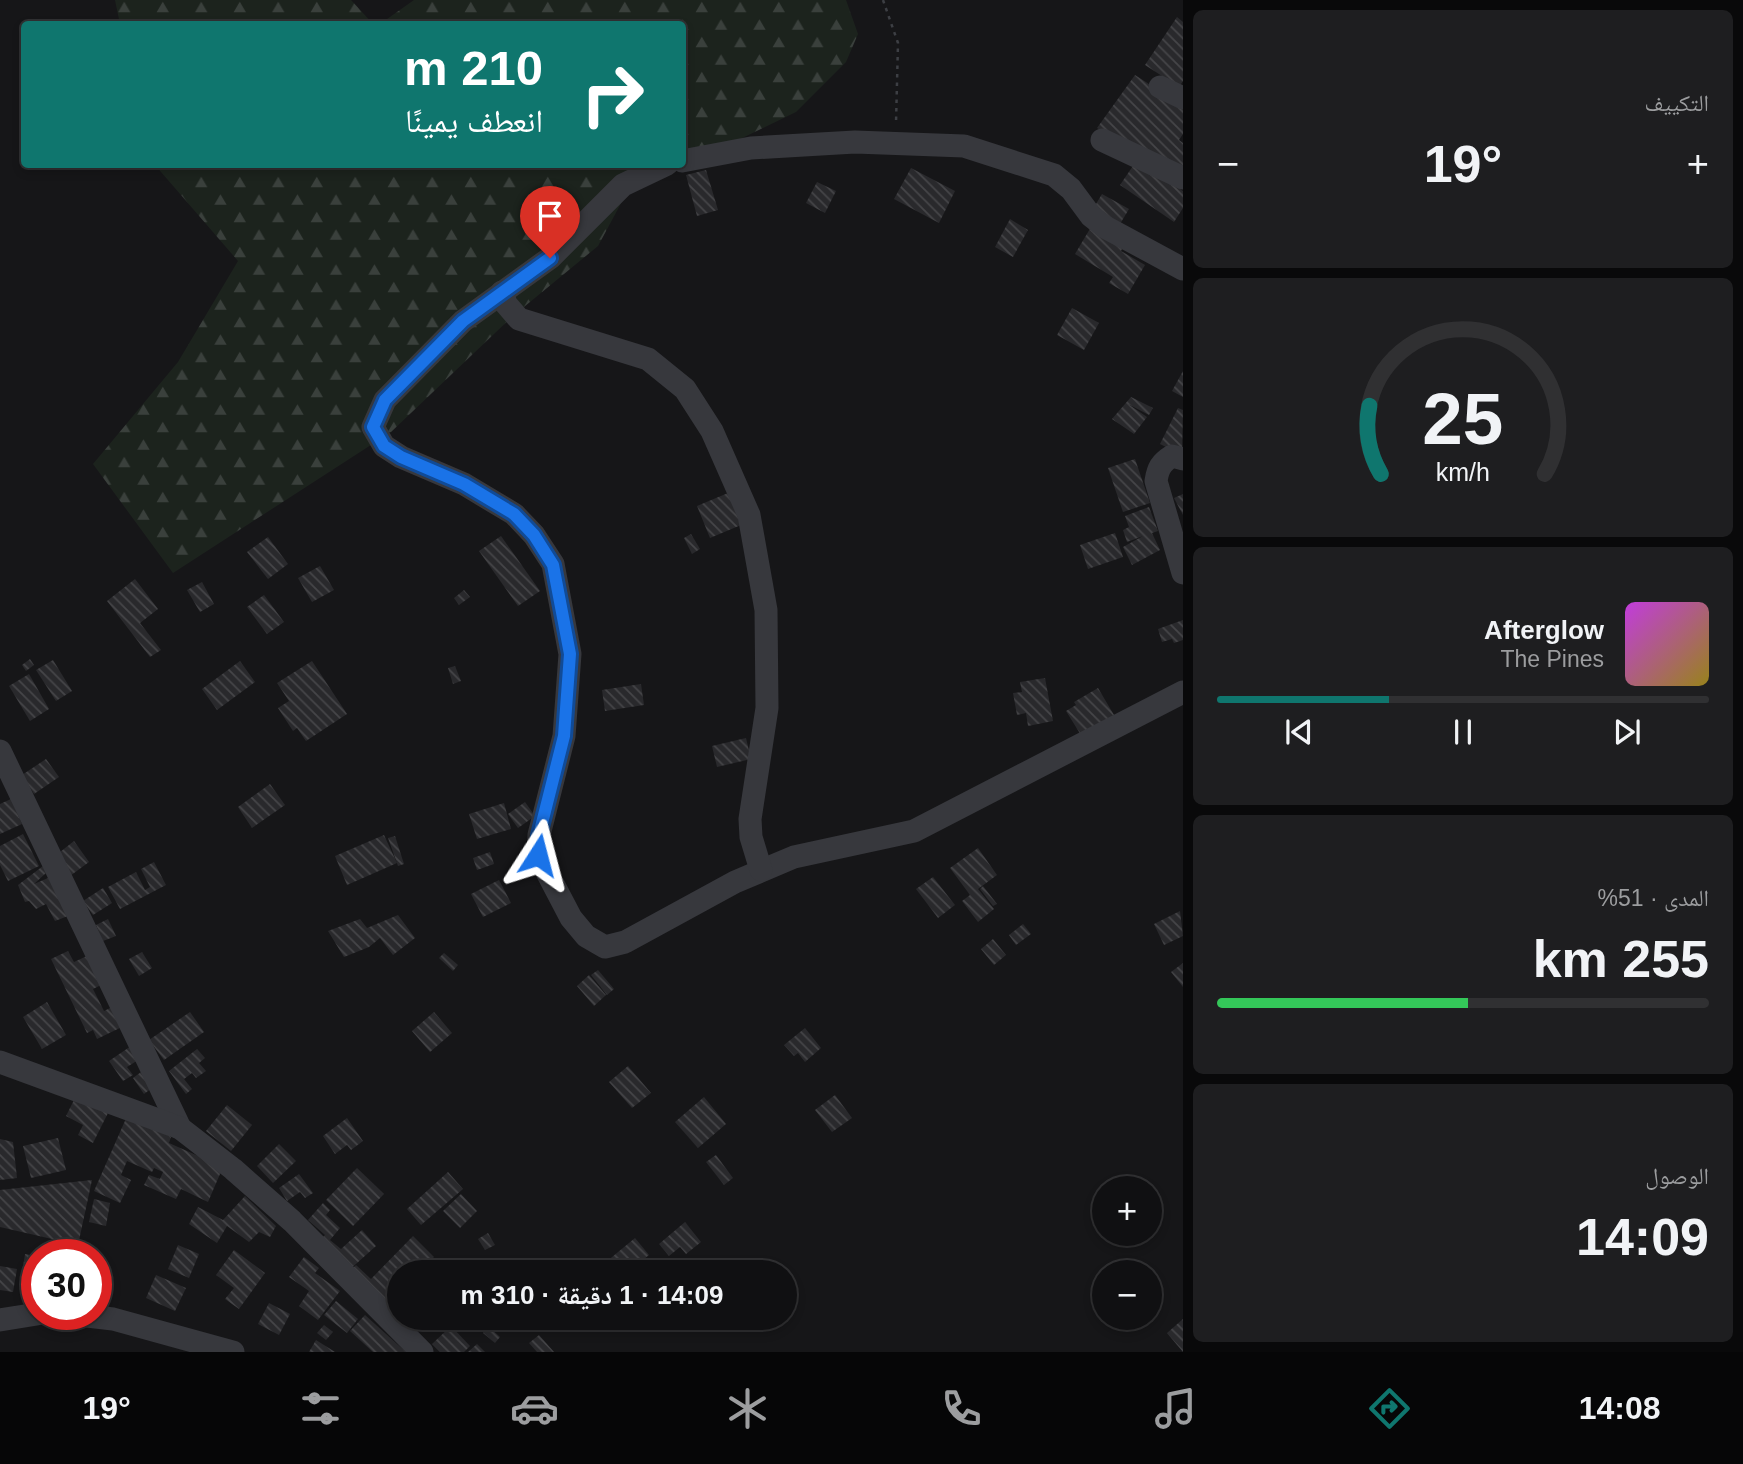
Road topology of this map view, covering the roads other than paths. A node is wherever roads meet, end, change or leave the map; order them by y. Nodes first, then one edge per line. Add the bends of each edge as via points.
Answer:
1 (1160, 87) dead end
2 (1183, 98) edge
3 (1102, 140) dead end
4 (686, 161) edge
5 (658, 168) edge
6 (1183, 178) edge
7 (1183, 269) edge
8 (502, 292) junction
9 (1183, 459) edge
10 (1183, 573) edge
11 (1183, 692) edge
12 (0, 751) edge
13 (761, 870) junction
14 (0, 1062) edge
15 (180, 1128) junction
16 (21, 1317) edge
17 (112, 1319) edge
18 (0, 1320) edge
19 (233, 1352) edge
20 (422, 1352) edge

1 - 2 street
3 - 6 street
4 - 7 street via 751,148 855,142 964,146 1054,175 1105,227
5 - 8 street via 622,185 550,258
8 - 13 street via 519,319 648,359 685,388 712,431 749,515 766,610 767,708 750,819
8 - 13 street via 463,321 385,400 373,427 384,446 401,457 464,484 514,514 553,565 570,654 564,736 538,855 571,918 586,936 605,947 625,942
9 - 10 street via 1172,456 1165,461 1156,481
11 - 13 street via 914,831 794,857
12 - 15 street
14 - 15 street
15 - 20 street via 292,1221
16 - 18 street
17 - 19 street

